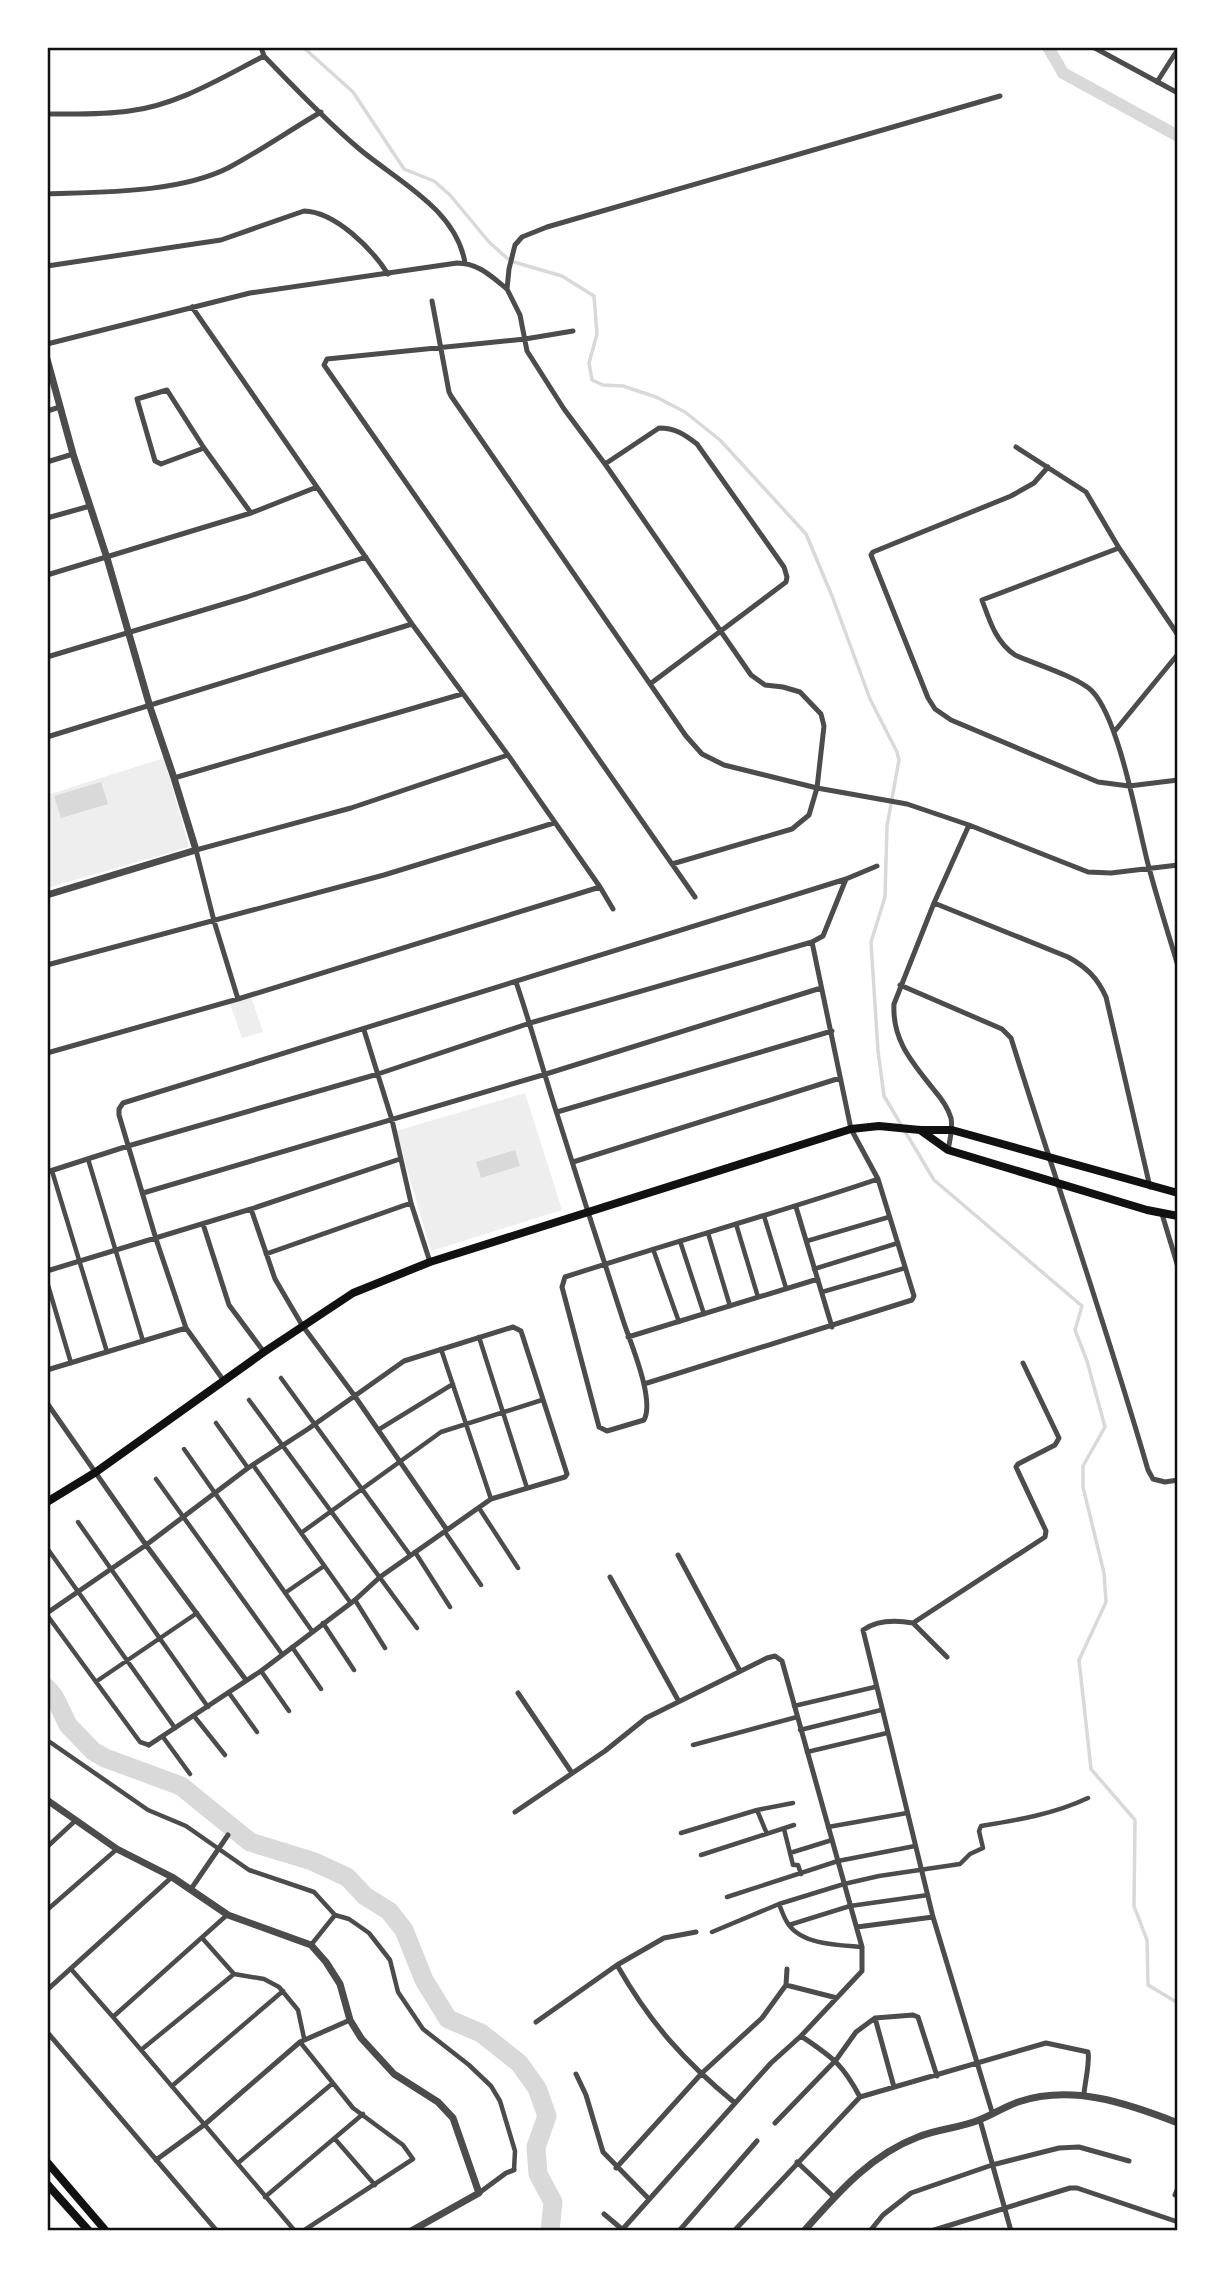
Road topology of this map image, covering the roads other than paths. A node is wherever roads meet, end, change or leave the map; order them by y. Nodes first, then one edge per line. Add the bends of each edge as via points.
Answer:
1 (261, 47) edge
2 (1093, 47) edge
3 (1178, 49) edge
4 (264, 56) junction
5 (1157, 82) junction
6 (1178, 93) edge
7 (1000, 96) dead end
8 (321, 112) junction
9 (47, 114) edge
10 (47, 194) edge
11 (465, 263) junction
12 (47, 266) edge
13 (388, 274) junction
14 (507, 289) junction
15 (432, 301) dead end
16 (191, 307) junction
17 (573, 331) dead end
18 (525, 339) junction
19 (47, 344) edge
20 (440, 348) junction
21 (47, 359) edge
22 (60, 407) junction
23 (47, 411) edge
24 (1016, 447) dead end
25 (204, 448) junction
26 (73, 454) junction
27 (47, 462) edge
28 (605, 464) junction
29 (1048, 467) junction
30 (317, 487) junction
31 (90, 506) junction
32 (251, 513) junction
33 (47, 519) edge
34 (1119, 548) junction
35 (366, 557) junction
36 (107, 558) junction
37 (47, 575) edge
38 (412, 624) junction
39 (721, 630) junction
40 (128, 632) junction
41 (1178, 635) edge
42 (1178, 654) edge
43 (47, 657) edge
44 (650, 684) junction
45 (462, 694) junction
46 (150, 707) junction
47 (1114, 732) junction
48 (47, 737) edge
49 (508, 755) junction
50 (174, 778) junction
51 (1178, 780) edge
52 (1129, 786) junction
53 (817, 788) junction
54 (554, 822) junction
55 (969, 825) junction
56 (196, 850) junction
57 (672, 864) junction
58 (1178, 865) edge
59 (877, 866) dead end
60 (1149, 869) junction
61 (846, 879) junction
62 (600, 887) junction
63 (47, 895) edge
64 (695, 897) dead end
65 (934, 902) junction
66 (613, 909) dead end
67 (214, 921) junction
68 (812, 942) junction
69 (48, 963) edge
70 (1178, 966) edge
71 (516, 982) junction
72 (900, 985) junction
73 (821, 988) junction
74 (238, 999) junction
75 (530, 1023) junction
76 (364, 1030) junction
77 (832, 1031) junction
78 (47, 1053) edge
79 (378, 1074) junction
80 (546, 1074) junction
81 (840, 1078) junction
82 (556, 1112) junction
83 (392, 1120) junction
84 (856, 1128) junction
85 (920, 1130) junction
86 (952, 1130) junction
87 (128, 1146) junction
88 (948, 1150) junction
89 (1048, 1157) junction
90 (88, 1159) junction
91 (400, 1160) junction
92 (573, 1161) junction
93 (50, 1171) edge
94 (878, 1179) junction
95 (1057, 1183) junction
96 (1150, 1187) junction
97 (143, 1193) junction
98 (1178, 1193) edge
99 (411, 1203) junction
100 (796, 1207) junction
101 (251, 1209) junction
102 (589, 1212) junction
103 (1162, 1214) junction
104 (764, 1216) junction
105 (1178, 1216) edge
106 (889, 1217) junction
107 (203, 1224) junction
108 (736, 1224) junction
109 (708, 1233) junction
110 (156, 1238) junction
111 (680, 1241) junction
112 (807, 1241) junction
113 (898, 1243) junction
114 (653, 1249) junction
115 (117, 1250) junction
116 (267, 1254) junction
117 (80, 1262) junction
118 (430, 1262) junction
119 (605, 1264) junction
120 (1178, 1267) edge
121 (905, 1268) junction
122 (814, 1269) junction
123 (47, 1271) edge
124 (818, 1279) junction
125 (47, 1282) edge
126 (786, 1288) junction
127 (822, 1292) junction
128 (758, 1297) junction
129 (730, 1306) junction
130 (704, 1314) junction
131 (679, 1322) junction
132 (302, 1325) junction
133 (832, 1327) junction
134 (186, 1328) junction
135 (479, 1337) junction
136 (628, 1337) junction
137 (144, 1341) junction
138 (442, 1349) junction
139 (107, 1352) junction
140 (264, 1352) junction
141 (71, 1363) junction
142 (1023, 1363) dead end
143 (47, 1370) edge
144 (281, 1378) dead end
145 (224, 1381) junction
146 (453, 1384) junction
147 (644, 1384) junction
148 (354, 1395) junction
149 (249, 1400) dead end
150 (541, 1400) junction
151 (47, 1403) edge
152 (503, 1412) junction
153 (55, 1415) junction
154 (47, 1420) edge
155 (216, 1423) dead end
156 (315, 1424) junction
157 (466, 1424) junction
158 (378, 1430) junction
159 (282, 1444) junction
160 (184, 1449) dead end
161 (399, 1462) junction
162 (250, 1467) junction
163 (96, 1472) junction
164 (156, 1479) dead end
165 (1178, 1480) edge
166 (527, 1488) junction
167 (361, 1490) junction
168 (215, 1494) junction
169 (491, 1499) junction
170 (47, 1503) edge
171 (479, 1508) junction
172 (331, 1511) junction
173 (184, 1517) junction
174 (78, 1522) dead end
175 (446, 1531) junction
176 (302, 1533) junction
177 (146, 1545) junction
178 (47, 1548) edge
179 (413, 1554) junction
180 (678, 1555) dead end
181 (324, 1566) junction
182 (518, 1567) dead end
183 (111, 1570) junction
184 (380, 1577) junction
185 (610, 1577) dead end
186 (481, 1586) dead end
187 (79, 1590) junction
188 (285, 1593) junction
189 (352, 1601) junction
190 (450, 1607) dead end
191 (197, 1613) junction
192 (47, 1614) edge
193 (323, 1623) junction
194 (913, 1623) junction
195 (417, 1628) dead end
196 (312, 1631) junction
197 (159, 1639) junction
198 (292, 1647) junction
199 (386, 1648) dead end
200 (282, 1654) junction
201 (947, 1657) dead end
202 (127, 1660) junction
203 (354, 1670) dead end
204 (261, 1671) junction
205 (740, 1671) junction
206 (246, 1680) junction
207 (97, 1681) junction
208 (875, 1687) junction
209 (321, 1689) dead end
210 (229, 1693) junction
211 (518, 1693) dead end
212 (678, 1700) junction
213 (794, 1706) junction
214 (208, 1707) junction
215 (881, 1710) junction
216 (289, 1711) dead end
217 (194, 1716) junction
218 (797, 1717) junction
219 (175, 1729) junction
220 (800, 1730) junction
221 (257, 1732) dead end
222 (887, 1733) junction
223 (163, 1737) junction
224 (47, 1740) edge
225 (149, 1745) joint
226 (693, 1745) dead end
227 (807, 1752) junction
228 (225, 1755) dead end
229 (572, 1773) junction
230 (190, 1774) dead end
231 (1088, 1798) dead end
232 (47, 1800) edge
233 (793, 1802) dead end
234 (757, 1810) junction
235 (515, 1812) dead end
236 (907, 1813) junction
237 (75, 1821) junction
238 (794, 1825) dead end
239 (828, 1827) junction
240 (784, 1829) junction
241 (681, 1833) dead end
242 (767, 1834) junction
243 (228, 1835) dead end
244 (832, 1840) junction
245 (915, 1846) junction
246 (47, 1847) edge
247 (117, 1849) junction
248 (218, 1849) junction
249 (790, 1853) junction
250 (701, 1855) dead end
251 (838, 1861) junction
252 (922, 1871) junction
253 (801, 1875) junction
254 (172, 1877) junction
255 (844, 1884) junction
256 (191, 1888) junction
257 (929, 1895) junction
258 (727, 1897) dead end
259 (779, 1904) junction
260 (850, 1906) junction
261 (47, 1910) edge
262 (228, 1915) junction
263 (335, 1915) junction
264 (933, 1917) junction
265 (789, 1925) junction
266 (857, 1927) junction
267 (696, 1932) dead end
268 (712, 1932) dead end
269 (203, 1938) junction
270 (311, 1945) junction
271 (862, 1947) junction
272 (617, 1965) junction
273 (71, 1969) junction
274 (787, 1969) dead end
275 (234, 1973) junction
276 (786, 1985) junction
277 (47, 1990) edge
278 (282, 1991) junction
279 (837, 1998) junction
280 (113, 2017) junction
281 (875, 2018) junction
282 (349, 2020) junction
283 (536, 2022) dead end
284 (47, 2032) edge
285 (801, 2036) junction
286 (302, 2040) junction
287 (141, 2050) junction
288 (836, 2060) junction
289 (977, 2063) junction
290 (702, 2073) junction
291 (576, 2074) dead end
292 (937, 2076) junction
293 (332, 2083) junction
294 (172, 2086) junction
295 (894, 2087) junction
296 (1084, 2094) junction
297 (860, 2097) junction
298 (736, 2103) junction
299 (992, 2112) junction
300 (363, 2114) junction
301 (980, 2120) junction
302 (775, 2123) dead end
303 (1178, 2123) edge
304 (204, 2125) junction
305 (335, 2139) junction
306 (757, 2141) dead end
307 (156, 2160) junction
308 (1129, 2161) dead end
309 (47, 2162) edge
310 (797, 2162) junction
311 (238, 2163) junction
312 (992, 2165) junction
313 (616, 2168) junction
314 (514, 2170) joint
315 (47, 2184) edge
316 (375, 2185) junction
317 (1178, 2188) edge
318 (479, 2193) junction
319 (1175, 2195) dead end
320 (265, 2197) junction
321 (834, 2197) junction
322 (648, 2198) junction
323 (1004, 2207) junction
324 (604, 2214) dead end
325 (1176, 2221) edge
326 (423, 2228) edge
327 (622, 2230) edge
328 (89, 2231) edge
329 (106, 2231) edge
330 (217, 2231) edge
331 (295, 2231) edge
332 (303, 2231) edge
333 (411, 2231) edge
334 (679, 2231) edge
335 (734, 2231) edge
336 (804, 2231) edge
337 (870, 2231) edge
338 (931, 2231) edge
339 (1011, 2231) edge
340 (1171, 2231) edge

1 - 4 street
2 - 5 street
3 - 5 street
4 - 8 street
4 - 9 street via 164,103 131,111
5 - 6 street
7 - 14 street via 534,232 515,245
8 - 10 street via 227,168 205,176 145,188
8 - 11 street via 448,223
11 - 13 street
11 - 14 street via 487,272
12 - 13 street via 221,240 304,211 318,211 377,256
13 - 16 street via 250,293
14 - 18 street
15 - 20 street
16 - 19 street
16 - 30 street
17 - 18 street
18 - 20 street
18 - 28 street via 527,351 564,409
20 - 44 street via 451,396
20 - 57 street via 327,359 324,365
21 - 22 street
22 - 23 street
22 - 26 street
24 - 29 street
25 - 25 street via 167,390 137,400 155,461 161,464
25 - 32 street
26 - 27 street
26 - 31 street
28 - 39 street
28 - 39 street via 659,428 677,430 697,444 776,556 786,572 786,582
29 - 34 street via 1086,492
29 - 52 street via 1034,483 1011,496 873,552 872,558 935,709 1098,782
30 - 32 street
30 - 35 street
31 - 33 street
31 - 36 street
32 - 36 street
34 - 41 street
34 - 47 street via 982,600 1006,649 1093,691
35 - 38 street
35 - 40 street
36 - 37 street
36 - 40 street
38 - 45 street
38 - 46 street
39 - 44 street
39 - 53 street via 751,675 765,685 800,692 821,714 824,726
40 - 43 street
40 - 46 street
42 - 47 street
44 - 53 street via 702,754 724,765
45 - 49 street
45 - 50 street
46 - 48 street
46 - 50 street
47 - 52 street
49 - 54 street
49 - 56 street via 351,808
50 - 56 street
51 - 52 street
52 - 60 street
53 - 55 street via 907,804
53 - 57 street via 809,815 792,829
54 - 62 street
54 - 67 street
55 - 60 street via 1088,872
55 - 65 street
56 - 63 street
56 - 67 street
57 - 64 street
58 - 60 street
59 - 61 street
60 - 70 street
61 - 68 street via 822,936
61 - 71 street
62 - 66 street
62 - 74 street
65 - 72 street
65 - 96 street via 1068,957 1099,982
67 - 69 street
67 - 74 street
68 - 73 street
68 - 75 street
71 - 75 street
71 - 76 street
72 - 86 street via 893,1018 899,1041 940,1097
72 - 89 street via 1007,1032
73 - 77 street
73 - 80 street
74 - 78 street
75 - 79 street
75 - 80 street
76 - 79 street
76 - 87 street via 123,1103 119,1115
77 - 81 street
77 - 82 street
79 - 83 street
79 - 87 street
80 - 82 street
80 - 83 street
81 - 84 street
81 - 92 street
82 - 92 street
83 - 91 street
83 - 97 street
84 - 85 main road
84 - 94 street
84 - 102 main road
85 - 86 main road
85 - 88 main road
86 - 88 street
86 - 89 main road
87 - 90 street
87 - 97 street
88 - 95 main road
89 - 95 street
89 - 96 main road
90 - 93 street
90 - 115 street
91 - 99 street
91 - 101 street
92 - 102 street
93 - 117 street
94 - 100 street
94 - 106 street
95 - 103 main road
95 - 165 street via 1148,1469 1159,1482
96 - 98 main road
97 - 110 street
99 - 116 street
99 - 118 street
100 - 104 street
100 - 112 street
101 - 107 street
101 - 116 street
102 - 118 main road
102 - 119 street
103 - 105 main road
103 - 120 street
104 - 108 street
104 - 126 street
106 - 112 street
106 - 113 street
107 - 110 street
107 - 140 street via 229,1305
108 - 109 street
108 - 128 street
109 - 111 street
109 - 129 street
110 - 115 street
110 - 134 street
111 - 114 street
111 - 130 street
112 - 122 street
113 - 121 street
113 - 122 street
114 - 119 street
114 - 131 street
115 - 117 street
115 - 137 street
116 - 132 street via 275,1279
117 - 123 street
117 - 139 street
118 - 132 main road via 353,1293
119 - 136 street
119 - 147 street via 565,1277 562,1287 599,1427 607,1431 644,1420
121 - 127 street
121 - 133 street via 912,1300
122 - 124 street
124 - 126 street
124 - 127 street
125 - 141 street
126 - 128 street
127 - 133 street
128 - 129 street
129 - 130 street
130 - 131 street
131 - 136 street
132 - 140 main road
132 - 148 street
133 - 147 street
134 - 137 street
134 - 145 street
135 - 138 street
135 - 150 street via 513,1326 521,1331
135 - 152 street
136 - 147 street
137 - 139 street
138 - 146 street
138 - 148 street via 404,1361
139 - 141 street
140 - 145 main road
141 - 143 street
142 - 194 street via 1059,1438 1016,1467 1045,1537
144 - 156 street
145 - 163 main road
146 - 157 street
146 - 158 street
148 - 156 street
148 - 158 street
149 - 159 street
150 - 152 street
150 - 166 street via 567,1474
151 - 153 street
152 - 157 street
152 - 166 street
153 - 154 street
153 - 163 street
155 - 162 street
156 - 159 street
156 - 167 street
157 - 161 street via 441,1432
157 - 169 street
158 - 161 street
159 - 162 street
159 - 172 street
160 - 168 street
161 - 167 street
161 - 175 street
162 - 168 street
162 - 176 street
163 - 170 main road
163 - 177 street
164 - 173 street
166 - 169 street
167 - 172 street
167 - 179 street
168 - 173 street
168 - 188 street
169 - 171 street
171 - 175 street
171 - 182 street
172 - 176 street
172 - 184 street
173 - 177 street
173 - 200 street
174 - 183 street
175 - 179 street
175 - 186 street
176 - 181 street
177 - 183 street
177 - 191 street
178 - 187 street
179 - 184 street
179 - 190 street
180 - 205 street
181 - 188 street
181 - 189 street
183 - 187 street
183 - 197 street
184 - 189 street
184 - 195 street
185 - 212 street
187 - 192 street
187 - 202 street
188 - 196 street
189 - 193 street
189 - 199 street
191 - 197 street
191 - 206 street
192 - 207 street
193 - 196 street
193 - 203 street
194 - 201 street
194 - 208 street via 883,1622 863,1630
196 - 198 street
197 - 202 street
197 - 214 street
198 - 200 street
198 - 209 street
200 - 204 street
202 - 207 street
202 - 219 street
204 - 206 street
204 - 216 street
205 - 212 street
205 - 213 street via 775,1656 782,1661
206 - 210 street
207 - 225 street via 140,1742
208 - 213 street
208 - 215 street
210 - 214 street
210 - 221 street
211 - 229 street
212 - 229 street via 638,1723
213 - 218 street
214 - 217 street
215 - 220 street
215 - 222 street
217 - 219 street
217 - 228 street
218 - 220 street
218 - 226 street
219 - 223 street
220 - 227 street
222 - 227 street
222 - 236 street
223 - 225 street
223 - 230 street
224 - 248 street via 148,1810 186,1826
227 - 239 street
229 - 235 street
231 - 252 street via 1067,1808 981,1826 984,1848 960,1864
232 - 237 street
233 - 234 street
234 - 241 street
234 - 242 street
236 - 239 street
236 - 245 street
237 - 246 street
237 - 247 street
238 - 240 street
239 - 244 street
240 - 242 street
240 - 249 street
242 - 250 street
243 - 248 street
244 - 249 street
244 - 251 street
245 - 251 street
245 - 252 street
247 - 254 street
247 - 261 street
248 - 256 street
248 - 263 street via 248,1870 314,1892
249 - 253 street
251 - 253 street
251 - 255 street
252 - 255 street
252 - 257 street
253 - 258 street
254 - 256 street
254 - 273 street
255 - 259 street
255 - 260 street
256 - 262 street
257 - 260 street
257 - 264 street
259 - 265 street
259 - 268 street
260 - 265 street
260 - 266 street
262 - 269 street
262 - 270 street
263 - 270 street
263 - 314 street via 369,1933 390,1960 398,1992 423,2029 491,2086 515,2151
264 - 266 street
264 - 289 street
265 - 271 street via 800,1935
266 - 271 street
267 - 272 street via 664,1938
269 - 275 street
269 - 280 street
270 - 282 street via 340,1984
271 - 279 street via 862,1971
272 - 283 street
272 - 290 street via 669,2042
273 - 277 street
273 - 280 street
274 - 276 street
275 - 278 street via 264,1979
275 - 287 street
276 - 279 street
276 - 290 street via 762,2018
278 - 286 street via 298,2010
278 - 294 street
279 - 285 street
280 - 287 street
281 - 288 street via 856,2032
281 - 292 street via 918,2017
281 - 295 street
282 - 286 street
282 - 318 street via 394,2074 438,2102 453,2118
284 - 307 street
285 - 288 street
285 - 298 street
286 - 293 street
286 - 304 street
287 - 294 street
288 - 297 street
288 - 302 street
289 - 292 street
289 - 296 street via 1046,2043 1088,2052
289 - 299 street
290 - 298 street
290 - 313 street
291 - 313 street via 603,2152
292 - 295 street
293 - 300 street
293 - 311 street
294 - 304 street
295 - 297 street
296 - 299 street via 1045,2096
296 - 303 street
297 - 310 street
298 - 322 street
299 - 301 street
300 - 305 street
300 - 316 street via 403,2145 413,2161
301 - 312 street
301 - 321 street via 896,2146
304 - 307 street
304 - 311 street
305 - 316 street
305 - 320 street
306 - 334 street
307 - 330 street
308 - 312 street via 1079,2147
309 - 329 main road
310 - 321 street
310 - 335 street
311 - 320 street
312 - 323 street
312 - 337 street via 911,2193
313 - 322 street
314 - 318 street
315 - 328 main road
316 - 332 street
317 - 319 street
318 - 326 street
320 - 331 street
321 - 336 street
322 - 327 street
323 - 325 street via 1077,2188
323 - 338 street
323 - 339 street
324 - 327 street
325 - 340 street
326 - 333 street

